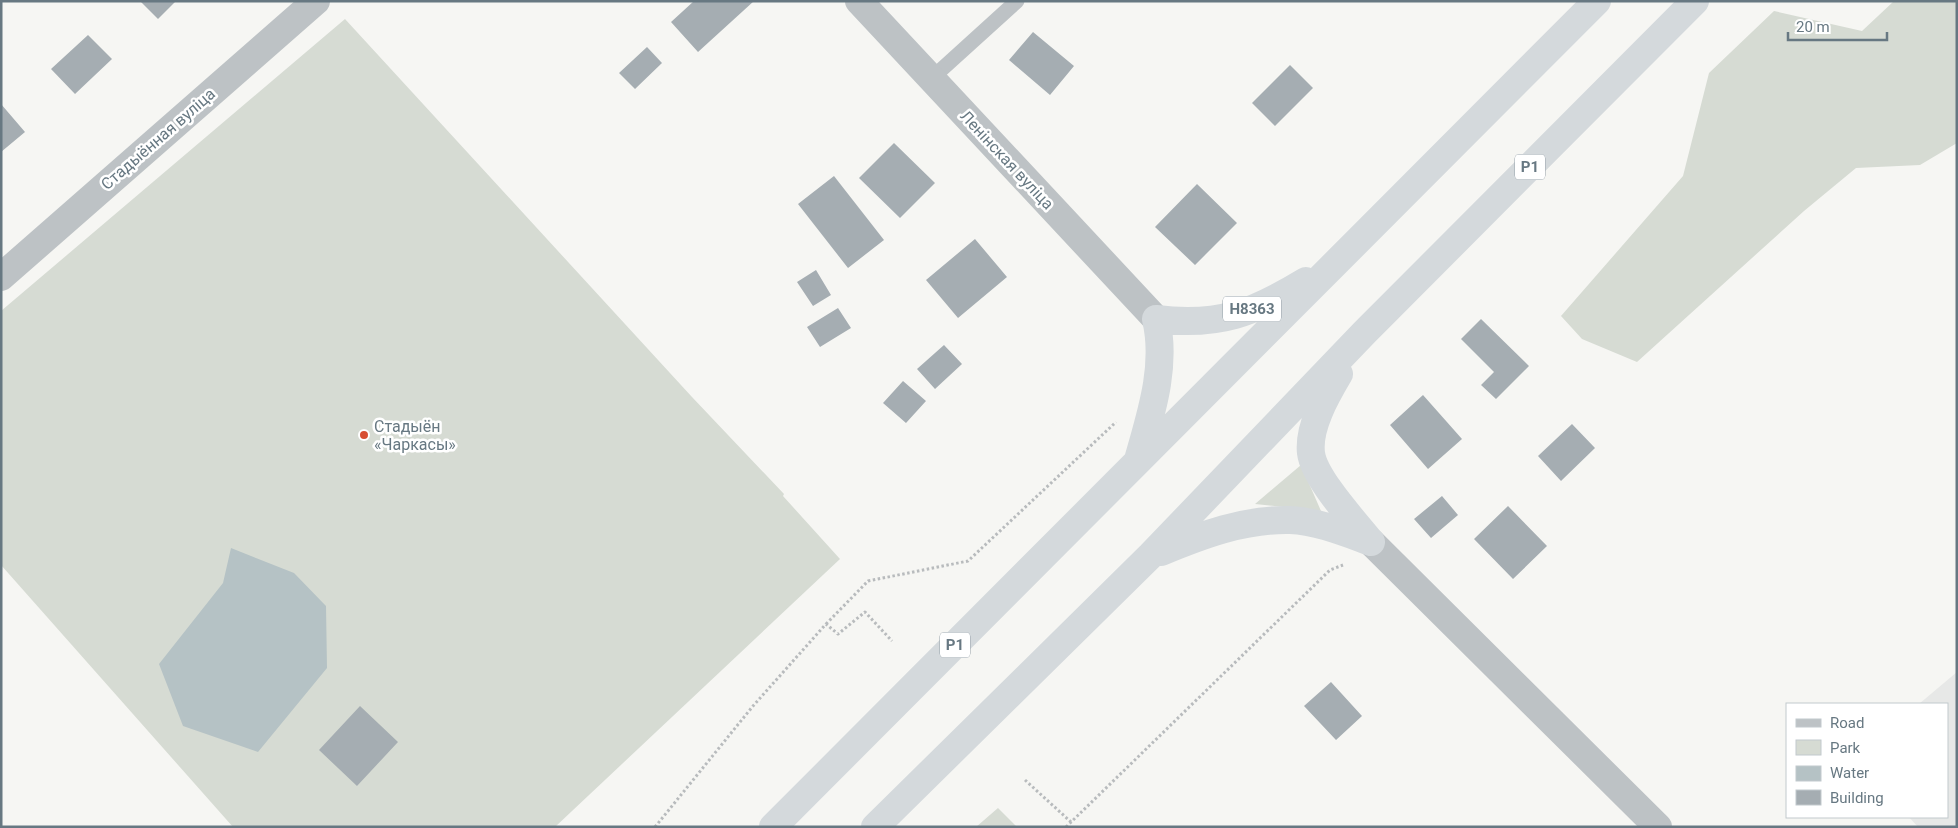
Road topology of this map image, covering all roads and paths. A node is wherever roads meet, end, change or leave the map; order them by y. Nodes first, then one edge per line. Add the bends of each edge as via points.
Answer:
1 (316, 1) edge
2 (859, 1) edge
3 (1016, 1) edge
4 (1597, 1) edge
5 (1696, 1) edge
6 (931, 79) junction
7 (1339, 261) junction
8 (1, 277) edge
9 (1156, 318) junction
10 (1364, 333) junction
11 (1123, 415) dead end
12 (1137, 464) junction
13 (1371, 542) junction
14 (1152, 555) junction
15 (1345, 564) dead end
16 (826, 624) junction
17 (892, 641) dead end
18 (1026, 780) dead end
19 (1071, 822) junction
20 (655, 827) edge
21 (773, 827) edge
22 (875, 827) edge
23 (1066, 827) edge
24 (1658, 827) edge

1 - 8 street, Стадыённая вуліца
2 - 6 street, Ленінская вуліца
3 - 6 lane
4 - 7 highway, Р1
5 - 10 highway, Р1
6 - 9 street, Ленінская вуліца
7 - 9 highway, Н8363 via 1260,307 1230,318 1181,322
7 - 12 highway, Р1
9 - 12 highway via 1160,335 1159,378
10 - 13 highway via 1316,415 1311,453 1326,486
10 - 14 highway, Р1
11 - 16 path via 968,561 868,581
12 - 21 highway, Р1
13 - 14 highway via 1331,528 1291,520 1210,532
13 - 24 street
14 - 22 highway, Р1
15 - 19 path via 1330,570
16 - 17 path via 838,634 865,612
16 - 20 path via 753,706
18 - 19 path
19 - 23 path

